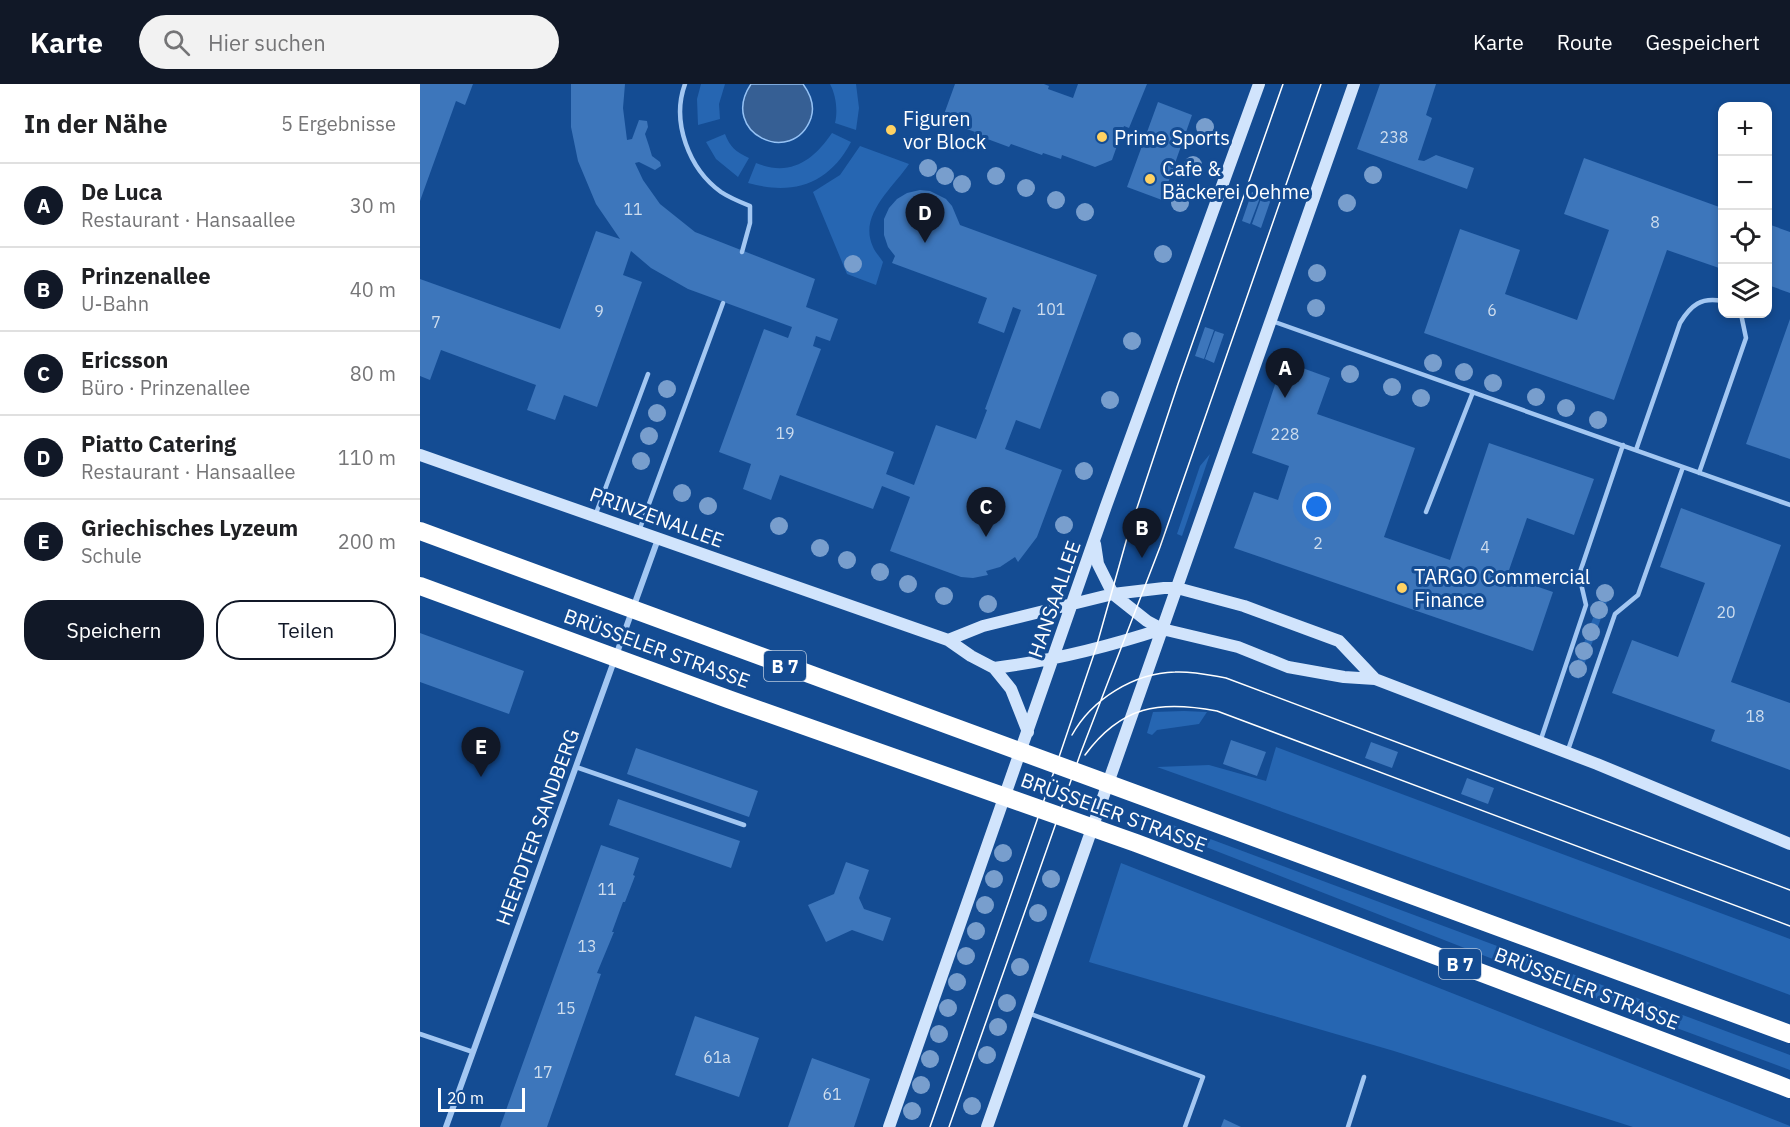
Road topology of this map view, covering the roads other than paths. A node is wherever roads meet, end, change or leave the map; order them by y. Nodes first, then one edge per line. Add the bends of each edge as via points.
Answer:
1 (685, 84) edge
2 (1258, 84) edge
3 (1354, 84) edge
4 (742, 252) dead end
5 (1718, 301) edge
6 (723, 303) dead end
7 (1742, 318) edge
8 (1272, 321) junction
9 (648, 374) dead end
10 (1473, 392) junction
11 (1623, 446) junction
12 (1636, 450) junction
13 (420, 455) edge
14 (1683, 467) junction
15 (1699, 473) junction
16 (1790, 505) edge
17 (1426, 512) dead end
18 (595, 516) junction
19 (420, 531) edge
20 (639, 531) junction
21 (658, 538) junction
22 (1094, 540) junction
23 (420, 586) edge
24 (1177, 588) junction
25 (1113, 594) junction
26 (1072, 605) junction
27 (1162, 629) junction
28 (948, 640) junction
29 (1054, 659) junction
30 (994, 668) junction
31 (1375, 679) junction
32 (1028, 732) junction
33 (1540, 742) junction
34 (1567, 753) junction
35 (576, 767) junction
36 (744, 825) dead end
37 (1790, 844) edge
38 (1027, 1013) junction
39 (420, 1034) edge
40 (1790, 1034) edge
41 (473, 1052) junction
42 (1364, 1077) dead end
43 (1790, 1089) edge
44 (446, 1127) edge
45 (889, 1127) edge
46 (987, 1127) edge
47 (1185, 1127) edge
48 (1348, 1127) edge

1 - 4 lane via 681,120 692,158 719,190 750,206
2 - 22 street, HANSAALLEE
3 - 8 street
5 - 12 lane via 1705,299 1687,310
6 - 20 lane
7 - 15 lane via 1746,338
8 - 10 lane
8 - 24 street
9 - 18 lane
10 - 11 lane
10 - 17 lane
11 - 12 lane
11 - 33 lane via 1579,575 1586,605
12 - 14 lane
13 - 18 street, PRINZENALLEE
14 - 15 lane
14 - 34 lane via 1638,595 1615,614
15 - 16 lane
18 - 20 street, PRINZENALLEE
19 - 40 highway, BRÜSSELER STRASSE / B 7
20 - 21 street, PRINZENALLEE
21 - 28 street, PRINZENALLEE
21 - 35 street, HEERDTER SANDBERG
22 - 25 street via 1098,564
22 - 26 street, HANSAALLEE
23 - 43 highway, BRÜSSELER STRASSE / B 7 via 1136,843
24 - 25 street
24 - 27 street
24 - 31 street via 1244,606 1339,642
25 - 26 street
25 - 27 street
26 - 28 street via 983,626
26 - 29 street, HANSAALLEE
27 - 29 street
27 - 31 street via 1238,647 1288,667
27 - 38 street
28 - 30 street, PRINZENALLEE
29 - 30 street
29 - 32 street, HANSAALLEE
30 - 32 street, PRINZENALLEE via 1011,689
31 - 33 street
32 - 45 street, HANSAALLEE
33 - 34 street
34 - 37 street
35 - 36 lane
35 - 41 street, HEERDTER SANDBERG
38 - 46 street
38 - 47 lane via 1203,1077
39 - 41 lane
41 - 44 street, HEERDTER SANDBERG
42 - 48 lane

